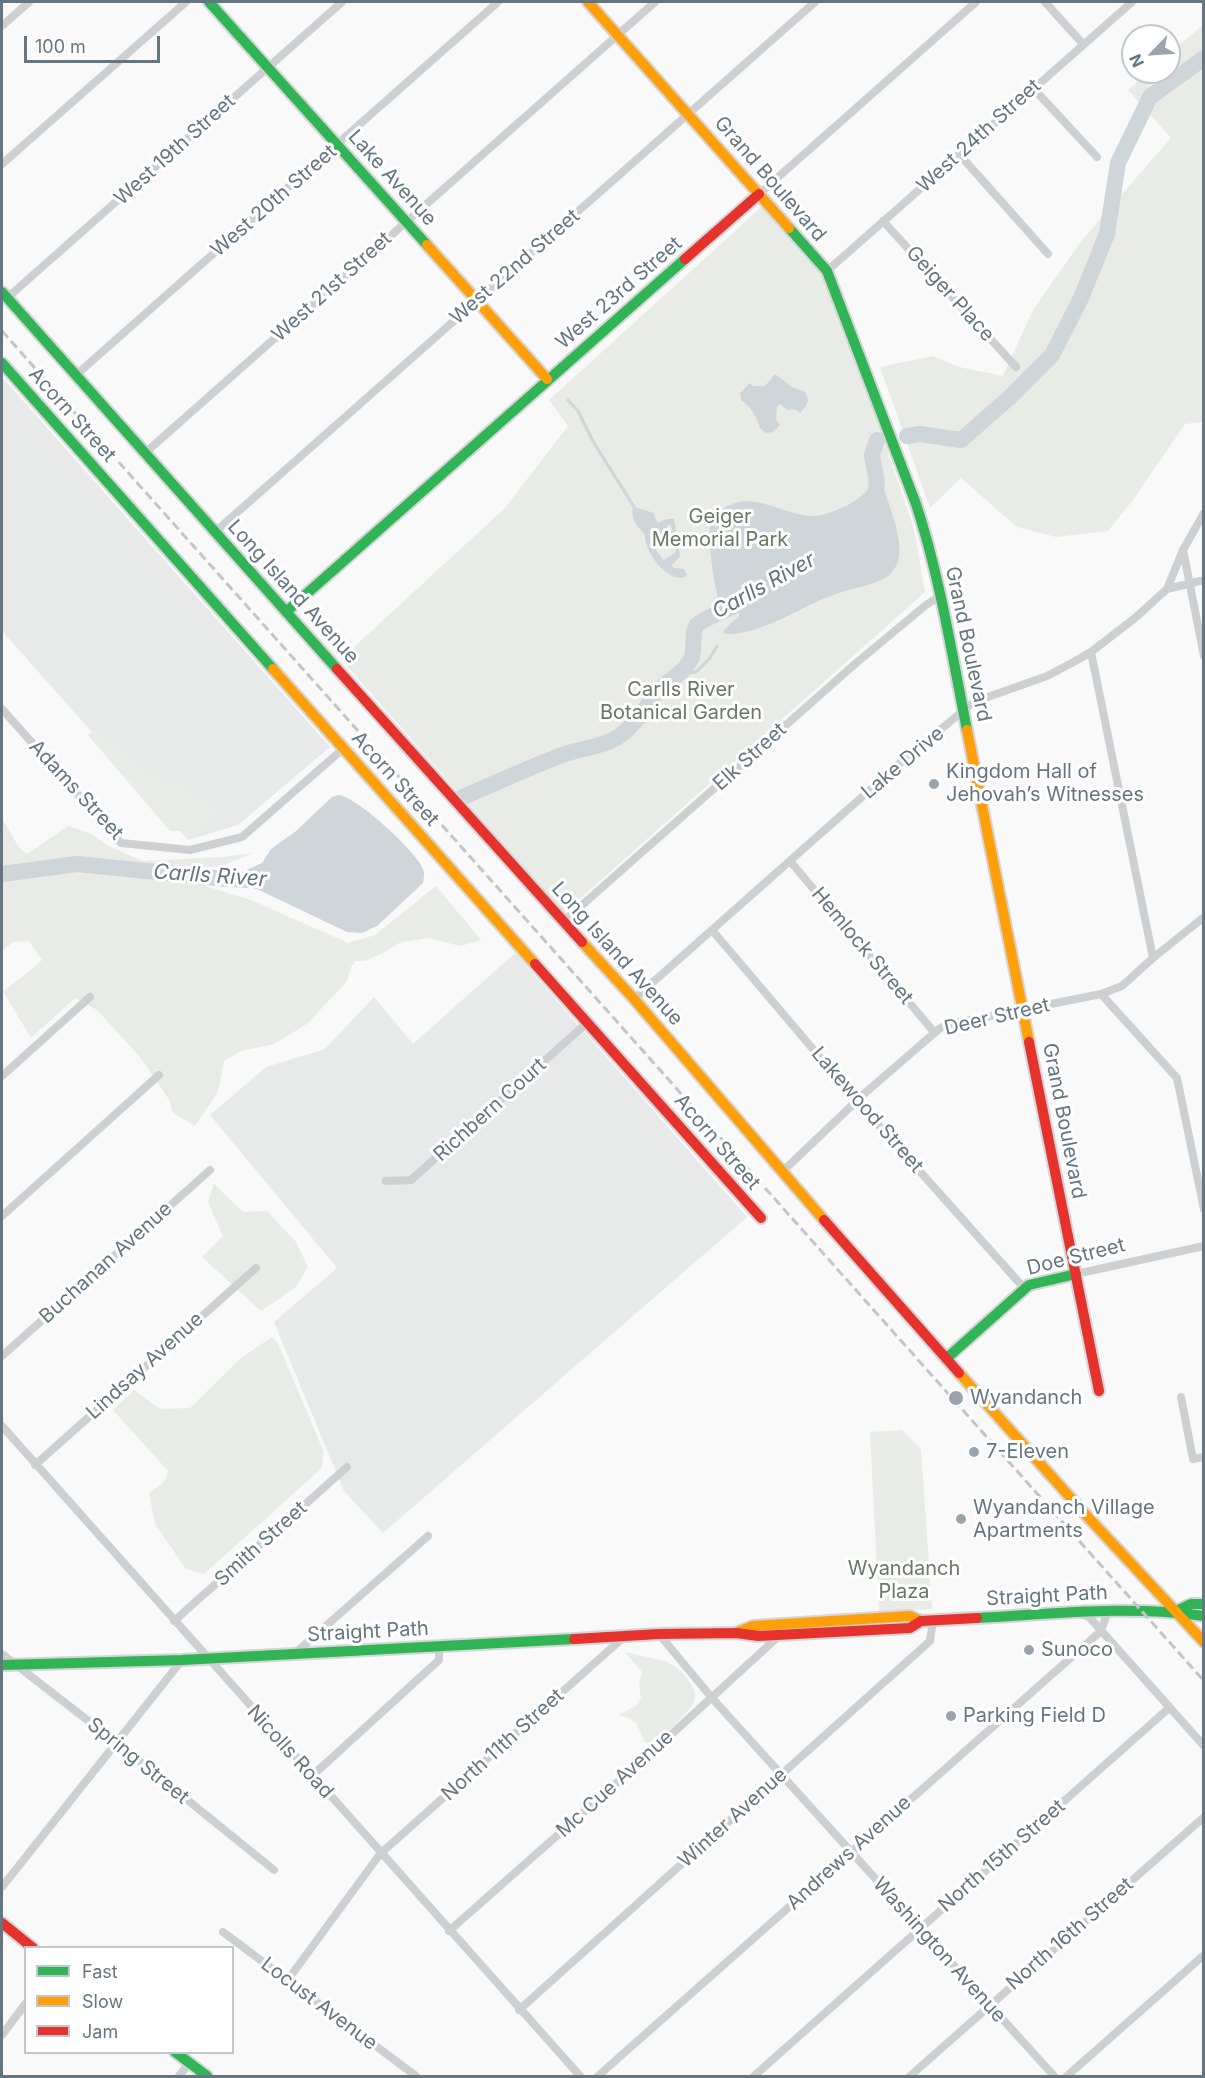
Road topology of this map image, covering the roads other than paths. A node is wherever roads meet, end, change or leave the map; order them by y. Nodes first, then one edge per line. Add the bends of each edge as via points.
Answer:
1 (29, 2) edge
2 (186, 2) edge
3 (209, 2) edge
4 (342, 2) edge
5 (498, 2) edge
6 (588, 2) edge
7 (656, 2) edge
8 (814, 2) edge
9 (976, 2) edge
10 (1045, 2) edge
11 (1132, 2) edge
12 (2, 26) edge
13 (618, 35) junction
14 (1083, 44) junction
15 (268, 67) junction
16 (1033, 88) junction
17 (688, 113) junction
18 (337, 144) junction
19 (960, 154) junction
20 (1097, 158) dead end
21 (2, 164) edge
22 (759, 194) junction
23 (406, 221) junction
24 (883, 221) junction
25 (1048, 254) dead end
26 (827, 271) junction
27 (4, 295) edge
28 (476, 300) junction
29 (2, 363) edge
30 (1016, 367) dead end
31 (76, 375) junction
32 (547, 379) junction
33 (145, 453) junction
34 (1203, 513) edge
35 (215, 532) junction
36 (1183, 550) junction
37 (1203, 579) edge
38 (1188, 584) junction
39 (1167, 589) junction
40 (940, 597) junction
41 (286, 612) junction
42 (1091, 652) junction
43 (1203, 656) edge
44 (2, 709) edge
45 (963, 712) junction
46 (344, 748) junction
47 (790, 861) junction
48 (1203, 917) edge
49 (564, 921) junction
50 (712, 930) junction
51 (1153, 958) junction
52 (1101, 994) junction
53 (90, 997) dead end
54 (634, 999) junction
55 (1023, 1010) junction
56 (588, 1023) junction
57 (934, 1032) junction
58 (159, 1075) dead end
59 (2, 1076) edge
60 (857, 1101) junction
61 (210, 1170) dead end
62 (782, 1172) junction
63 (386, 1181) dead end
64 (1203, 1209) edge
65 (2, 1216) edge
66 (761, 1218) dead end
67 (1203, 1246) edge
68 (256, 1268) dead end
69 (1076, 1274) junction
70 (1024, 1288) junction
71 (2, 1356) edge
72 (947, 1358) junction
73 (1099, 1391) dead end
74 (1181, 1397) dead end
75 (2, 1426) edge
76 (1203, 1457) edge
77 (36, 1465) junction
78 (347, 1467) dead end
79 (428, 1536) dead end
80 (1203, 1604) edge
81 (1108, 1611) junction
82 (1176, 1612) junction
83 (1078, 1613) junction
84 (1203, 1616) edge
85 (933, 1620) junction
86 (174, 1621) junction
87 (921, 1621) junction
88 (1101, 1631) junction
89 (737, 1633) junction
90 (659, 1634) junction
91 (780, 1635) junction
92 (625, 1636) junction
93 (1203, 1642) edge
94 (439, 1646) junction
95 (2, 1654) edge
96 (294, 1654) junction
97 (206, 1658) junction
98 (182, 1660) junction
99 (15, 1664) junction
100 (2, 1665) edge
101 (712, 1698) junction
102 (1169, 1708) junction
103 (117, 1743) junction
104 (1203, 1746) edge
105 (782, 1774) junction
106 (312, 1776) junction
107 (1203, 1816) edge
108 (850, 1852) junction
109 (380, 1854) junction
110 (274, 1870) dead end
111 (2, 1887) edge
112 (2, 1923) edge
113 (920, 1928) junction
114 (449, 1931) junction
115 (223, 1932) dead end
116 (32, 1946) edge
117 (1203, 1955) edge
118 (287, 1981) junction
119 (24, 2005) edge
120 (989, 2006) junction
121 (519, 2010) junction
122 (2, 2035) edge
123 (178, 2054) edge
124 (189, 2063) junction
125 (179, 2076) edge
126 (207, 2076) edge
127 (416, 2076) edge
128 (580, 2076) edge
129 (598, 2076) edge
130 (754, 2076) edge
131 (910, 2076) edge
132 (1054, 2076) edge
133 (1067, 2076) edge

1 - 12 street
2 - 21 street
3 - 15 street, Lake Avenue
4 - 15 street, West 19th Street
5 - 18 street, West 20th Street
6 - 13 street, Grand Boulevard
7 - 13 street, West 21st Street
8 - 17 street, West 22nd Street
9 - 22 street, West 23rd Street
10 - 14 street
11 - 14 street, West 24th Street
13 - 17 street, Grand Boulevard
13 - 23 street, West 21st Street
14 - 16 street, West 24th Street
15 - 18 street, Lake Avenue
15 - 27 street, West 19th Street
16 - 19 street, West 24th Street
16 - 20 street
17 - 22 street, Grand Boulevard
17 - 28 street, West 22nd Street
18 - 23 street, Lake Avenue
18 - 31 street, West 20th Street
19 - 24 street, West 24th Street
19 - 25 street
22 - 26 street, Grand Boulevard
22 - 32 street, West 23rd Street
23 - 28 street, Lake Avenue
23 - 33 street, West 21st Street
24 - 26 street, West 24th Street
24 - 30 street, Geiger Place
26 - 40 street, Grand Boulevard via 916,504
27 - 31 street, Long Island Avenue
28 - 32 street, Lake Avenue
28 - 35 street, West 22nd Street
29 - 46 street, Acorn Street
31 - 33 street, Long Island Avenue
32 - 41 street, West 23rd Street
33 - 35 street, Long Island Avenue
34 - 36 street
35 - 41 street, Long Island Avenue
36 - 38 street
36 - 39 street
37 - 38 street, Lake Drive
38 - 39 street, Lake Drive
38 - 43 street
39 - 42 street, Lake Drive
40 - 45 street, Grand Boulevard
40 - 49 street, Elk Street via 855,664
41 - 49 street, Long Island Avenue
42 - 45 street, Lake Drive via 1047,676 974,702
42 - 51 street
44 - 46 street, Adams Street via 121,843 190,850 242,837
45 - 47 street, Lake Drive
45 - 55 street, Grand Boulevard
46 - 56 street, Acorn Street
47 - 50 street, Lake Drive
47 - 57 street, Hemlock Street
48 - 51 street, Deer Street
49 - 54 street, Long Island Avenue
50 - 54 street, Lake Drive
50 - 60 street, Lakewood Street
51 - 52 street, Deer Street via 1122,986
52 - 55 street, Deer Street
52 - 64 street via 1177,1078
53 - 59 street
54 - 62 street, Long Island Avenue
55 - 57 street, Deer Street via 943,1026
55 - 69 street, Grand Boulevard
56 - 63 street, Richbern Court via 411,1180
56 - 66 street, Acorn Street
57 - 60 street, Deer Street
58 - 65 street
60 - 62 street, Deer Street
60 - 70 street, Lakewood Street
61 - 71 street, Buchanan Avenue
62 - 72 street, Long Island Avenue
67 - 69 street, Doe Street
68 - 77 street, Lindsay Avenue
69 - 70 street, Doe Street
69 - 73 street, Grand Boulevard
70 - 72 street, Doe Street
72 - 82 street, Long Island Avenue
74 - 76 street via 1193,1459
75 - 77 street, Nicolls Road
77 - 86 street, Nicolls Road
78 - 86 street, Smith Street
79 - 96 street
80 - 82 street, Straight Path via 1191,1604
81 - 82 street, Straight Path
81 - 83 street, Straight Path
81 - 88 street
82 - 84 street, Straight Path
82 - 93 street, Long Island Avenue
83 - 85 street, Straight Path
83 - 88 street via 1090,1618
85 - 87 street, Straight Path
85 - 105 street, Winter Avenue via 930,1641
86 - 97 street, Nicolls Road
87 - 89 street, Straight Path via 910,1616 791,1622 753,1626
87 - 91 street, Straight Path via 910,1628
88 - 102 street
88 - 108 street, Andrews Avenue
89 - 90 street, Straight Path
89 - 91 street, Straight Path
90 - 92 street, Straight Path
90 - 101 street, Washington Avenue
91 - 101 street, Mc Cue Avenue
92 - 94 street, Straight Path
92 - 109 street, North 11th Street
94 - 96 street, Straight Path
94 - 106 street via 439,1660
95 - 99 street, Spring Street
96 - 97 street, Straight Path
97 - 98 street, Straight Path
97 - 106 street, Nicolls Road
98 - 99 street, Straight Path
98 - 103 street
99 - 100 street, Straight Path
99 - 103 street, Spring Street
101 - 105 street, Washington Avenue
101 - 114 street, Mc Cue Avenue
102 - 104 street
102 - 113 street, North 15th Street
103 - 110 street, Spring Street
103 - 111 street
105 - 108 street, Washington Avenue
105 - 121 street, Winter Avenue
106 - 109 street, Nicolls Road
107 - 120 street, North 16th Street
108 - 113 street, Washington Avenue
108 - 129 street, Andrews Avenue
109 - 114 street, Nicolls Road
109 - 118 street, North 11th Street
112 - 116 street
113 - 120 street, Washington Avenue
113 - 130 street, North 15th Street
114 - 121 street, Nicolls Road
115 - 118 street, Locust Avenue
117 - 133 street
118 - 127 street, Locust Avenue
119 - 122 street
120 - 131 street, North 16th Street
120 - 132 street, Washington Avenue
121 - 128 street, Nicolls Road
123 - 124 street
124 - 125 street
124 - 126 street

